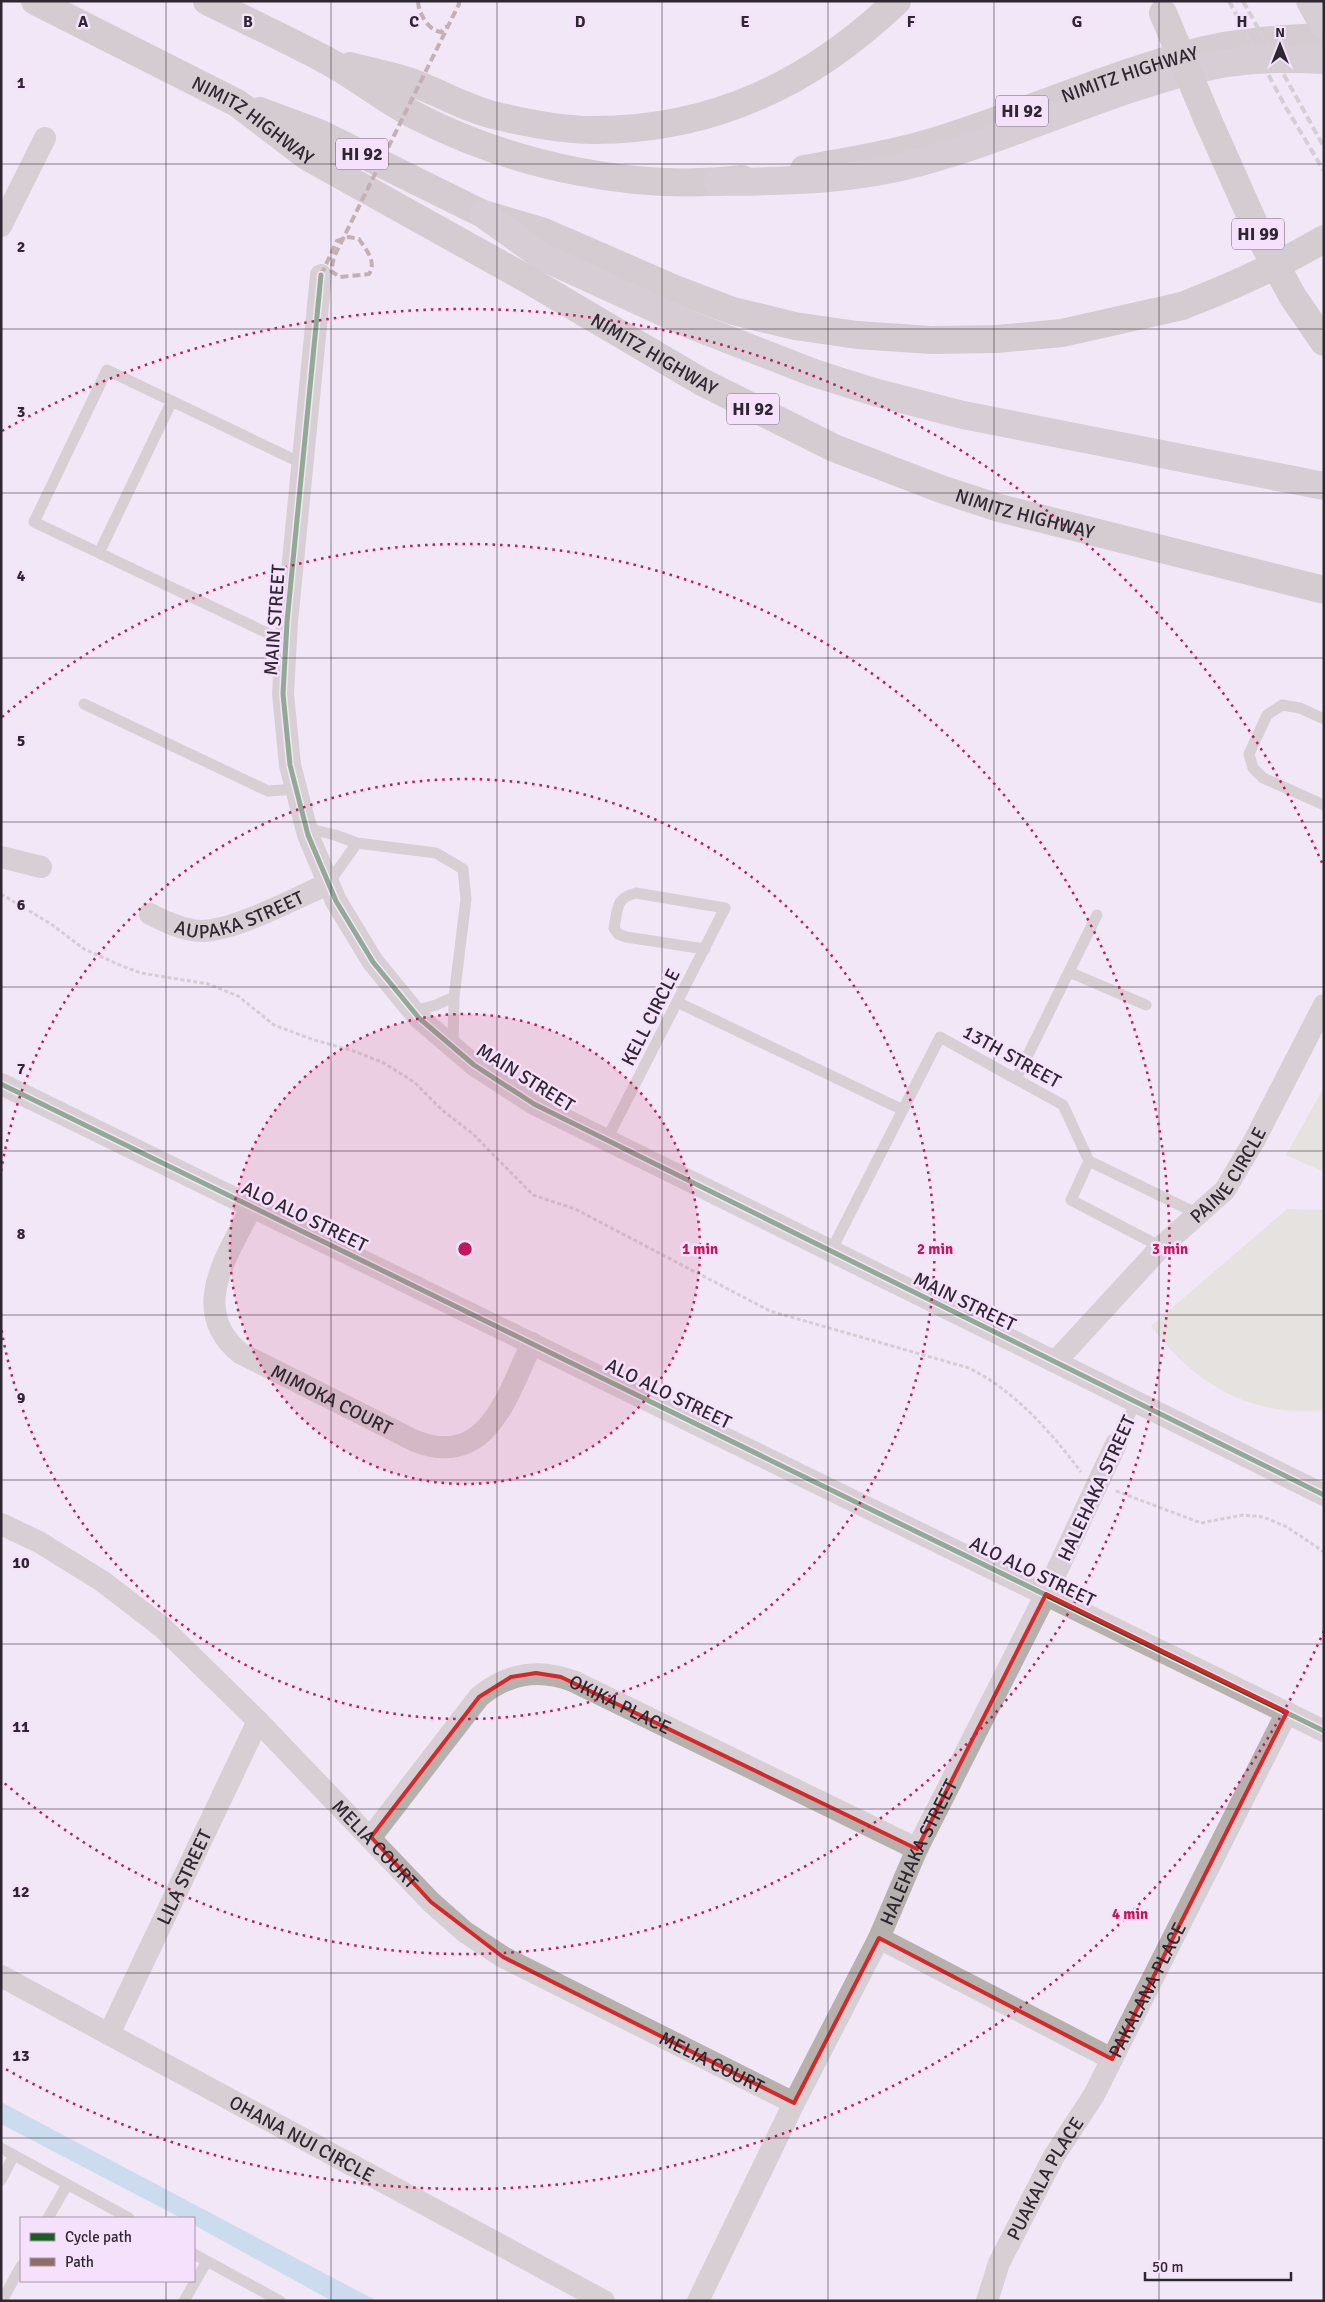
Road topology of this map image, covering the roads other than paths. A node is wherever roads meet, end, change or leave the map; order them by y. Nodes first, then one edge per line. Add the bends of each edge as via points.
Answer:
1 (35, 1) edge
2 (207, 1) edge
3 (897, 1) edge
4 (1161, 7) edge
5 (1324, 38) edge
6 (324, 59) junction
7 (1324, 60) edge
8 (237, 103) junction
9 (45, 138) dead end
10 (718, 182) junction
11 (483, 214) junction
12 (1, 226) edge
13 (1324, 239) edge
14 (321, 275) dead end
15 (1324, 342) edge
16 (172, 401) junction
17 (303, 464) junction
18 (1323, 485) edge
19 (99, 553) junction
20 (1324, 590) edge
21 (286, 642) junction
22 (84, 704) dead end
23 (1324, 719) edge
24 (296, 789) junction
25 (1324, 806) edge
26 (306, 828) junction
27 (357, 843) junction
28 (1, 857) edge
29 (41, 868) dead end
30 (328, 884) junction
31 (150, 914) dead end
32 (1097, 915) dead end
33 (704, 949) junction
34 (1069, 972) junction
35 (454, 997) junction
36 (677, 1002) junction
37 (1146, 1005) dead end
38 (1324, 1005) edge
39 (414, 1011) junction
40 (453, 1047) junction
41 (1016, 1079) junction
42 (1, 1084) edge
43 (903, 1110) junction
44 (606, 1141) junction
45 (1089, 1161) junction
46 (252, 1206) junction
47 (1198, 1214) junction
48 (1162, 1247) junction
49 (831, 1251) junction
50 (532, 1343) junction
51 (1056, 1362) junction
52 (1136, 1402) junction
53 (1116, 1444) joint
54 (1324, 1495) edge
55 (1, 1524) edge
56 (1046, 1594) junction
57 (1287, 1712) junction
58 (258, 1721) junction
59 (1324, 1731) edge
60 (371, 1837) junction
61 (917, 1849) junction
62 (879, 1938) junction
63 (1, 1976) edge
64 (109, 2034) junction
65 (1112, 2059) junction
66 (794, 2103) junction
67 (1, 2148) edge
68 (14, 2155) junction
69 (1, 2180) edge
70 (67, 2185) junction
71 (49, 2217) edge
72 (127, 2217) edge
73 (195, 2255) edge
74 (206, 2261) junction
75 (20, 2268) edge
76 (195, 2281) edge
77 (194, 2282) edge
78 (2, 2301) edge
79 (184, 2301) edge
80 (280, 2301) edge
81 (604, 2301) edge
82 (698, 2301) edge
83 (987, 2301) edge

1 - 8 main road, NIMITZ HIGHWAY / HI 92
2 - 6 main road, NIMITZ HIGHWAY / HI 92
3 - 6 main road via 831,57 790,82 749,102 702,117 651,126 594,130 490,114 408,81
4 - 15 main road, HI 99, bridge via 1259,235 1293,297
5 - 10 main road, NIMITZ HIGHWAY / HI 92 via 1243,44 1201,51 1115,77 944,138 835,164
6 - 10 main road, NIMITZ HIGHWAY / HI 92 via 423,120 533,161 657,182
7 - 10 highway via 1254,60 1212,66 1160,80 917,163 870,174 803,181
8 - 11 main road, HI 92 via 319,133
8 - 20 main road, NIMITZ HIGHWAY / HI 92 via 308,157 527,279 702,382 834,448 999,508
9 - 12 street
11 - 13 main road, bridge via 544,232 733,311 795,326 857,335 931,340 997,339 1062,333 1182,306 1246,281
11 - 18 highway via 543,257 691,325 814,373 963,415
14 - 17 street, MAIN STREET
16 - 17 lane
16 - 19 lane
16 - 19 lane via 107,370 42,504 34,522
17 - 21 street, MAIN STREET
19 - 21 lane
21 - 24 street, MAIN STREET via 283,694 290,765
22 - 24 lane via 268,791
23 - 25 lane via 1300,708 1282,705 1267,715 1249,754 1252,768 1263,778
24 - 26 street, MAIN STREET
26 - 27 lane
26 - 30 street, MAIN STREET
27 - 30 lane
27 - 35 lane via 436,852 463,870 466,899
28 - 29 street
30 - 31 street, AUPAKA STREET via 234,925 211,930 177,927
30 - 39 street, MAIN STREET via 373,962
32 - 34 lane
33 - 33 lane, KELL CIRCLE via 725,908 636,893 619,901 614,928 618,934
33 - 36 lane, KELL CIRCLE
34 - 37 lane
34 - 41 lane
35 - 39 lane
35 - 40 lane
36 - 43 lane
36 - 44 lane, KELL CIRCLE
38 - 47 street, PAINE CIRCLE via 1225,1190
39 - 40 street, MAIN STREET
40 - 44 street, MAIN STREET via 474,1065 534,1104
41 - 43 lane, 13TH STREET via 940,1037
41 - 45 lane, 13TH STREET via 1063,1105
42 - 46 street, ALO ALO STREET
43 - 49 lane
44 - 49 street, MAIN STREET
45 - 47 lane
45 - 48 lane via 1071,1200
46 - 50 street, ALO ALO STREET
46 - 50 street, MIMOKA COURT via 215,1288 215,1316 227,1340 240,1353 407,1436 424,1444 443,1447 462,1444 480,1436 498,1415
47 - 48 street, PAINE CIRCLE
48 - 51 street, PAINE CIRCLE
49 - 51 street, MAIN STREET
50 - 56 street, ALO ALO STREET
51 - 52 street, MAIN STREET
52 - 53 lane, HALEHAKA STREET
52 - 54 street, MAIN STREET
53 - 56 street, HALEHAKA STREET
55 - 58 street, MELIA COURT via 39,1542 117,1592 162,1627
56 - 57 street, ALO ALO STREET
56 - 61 street, HALEHAKA STREET
57 - 59 street, ALO ALO STREET
57 - 65 street, PAKALANA PLACE
58 - 60 street, MELIA COURT
58 - 64 street, LILA STREET
60 - 61 street, OKIKA PLACE via 479,1696 511,1677 536,1673 573,1681
60 - 66 street, MELIA COURT via 431,1902 465,1932 503,1957
61 - 62 street, HALEHAKA STREET
62 - 65 street, PAKALANA PLACE
62 - 66 street, HALEHAKA STREET
63 - 64 street, OHANA NUI CIRCLE
64 - 81 street, OHANA NUI CIRCLE
65 - 83 street, PUAKALA PLACE via 1094,2095 1054,2156 999,2263
66 - 82 street, HALEHAKA STREET
67 - 68 lane
68 - 69 lane
68 - 70 lane
70 - 71 lane
70 - 72 lane
73 - 74 lane
74 - 76 lane
74 - 80 lane
75 - 78 lane
77 - 79 lane

